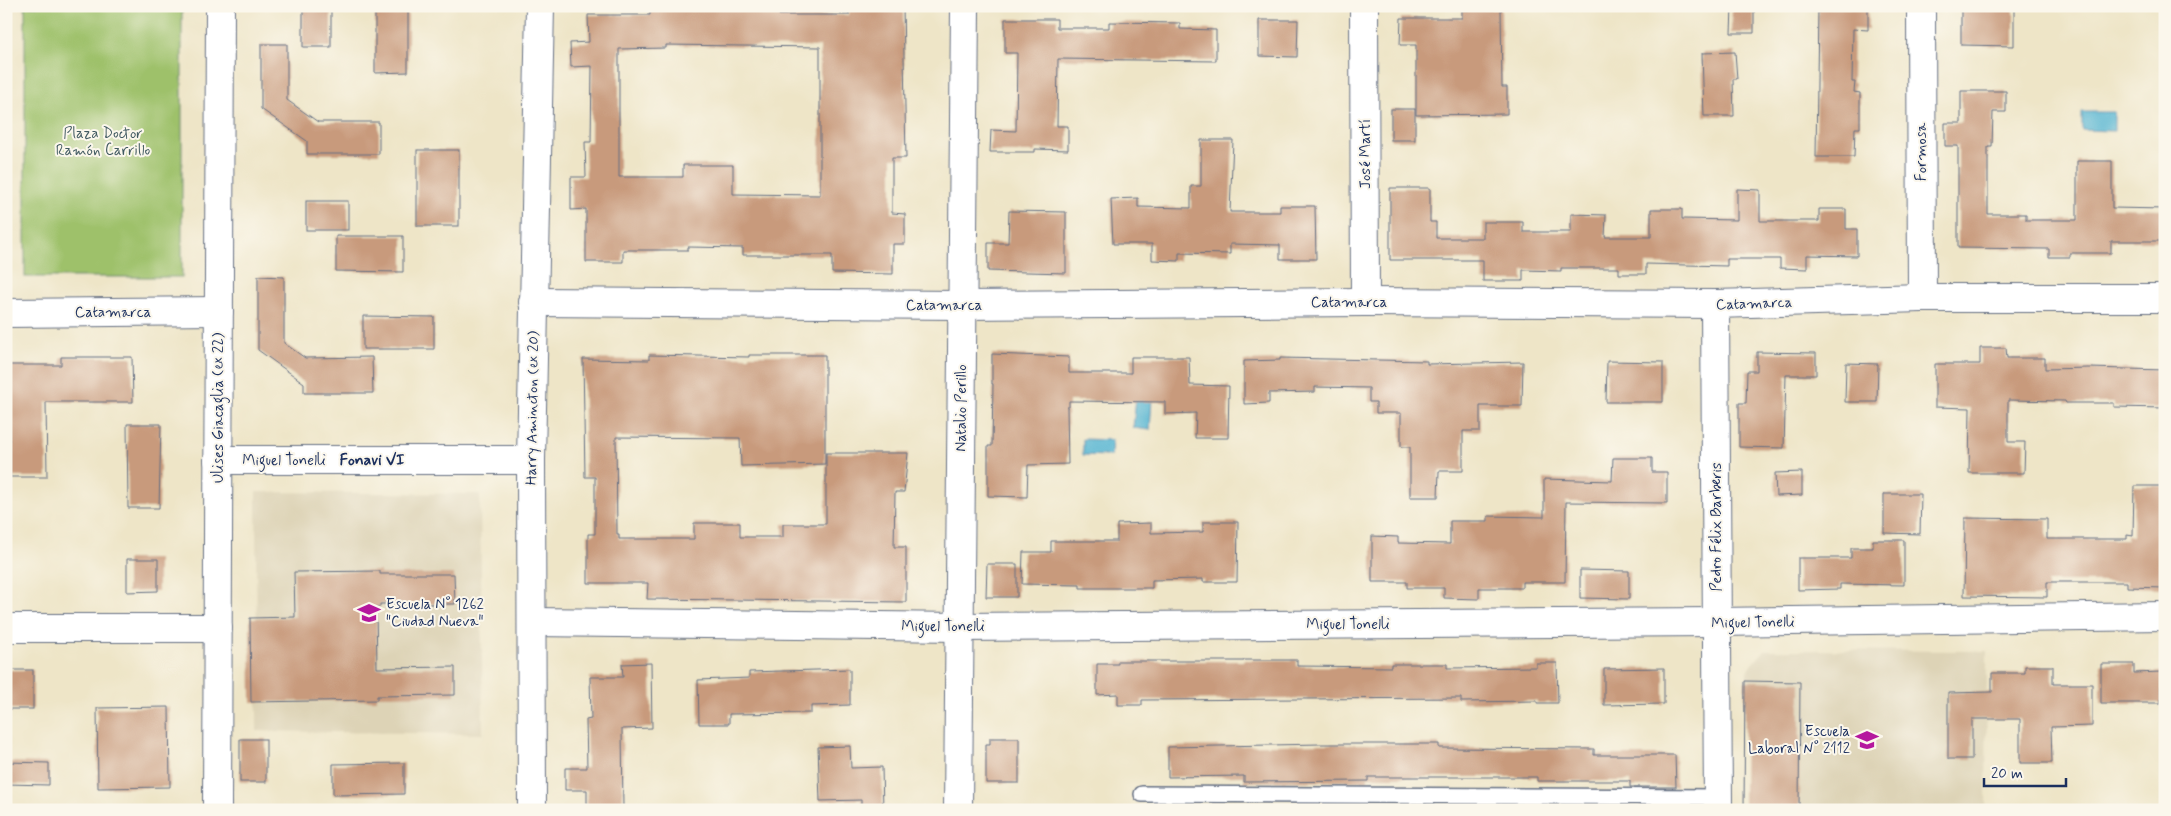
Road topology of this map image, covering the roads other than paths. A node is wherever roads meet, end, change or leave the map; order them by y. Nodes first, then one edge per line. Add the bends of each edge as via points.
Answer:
1 (220, 6) edge
2 (540, 6) edge
3 (965, 6) edge
4 (1364, 6) edge
5 (1920, 6) edge
6 (1922, 298) junction
7 (2165, 298) edge
8 (533, 302) junction
9 (1365, 302) junction
10 (1714, 304) junction
11 (962, 305) junction
12 (219, 311) junction
13 (6, 312) edge
14 (218, 460) junction
15 (531, 460) junction
16 (2165, 616) edge
17 (532, 622) junction
18 (1717, 622) junction
19 (960, 627) junction
20 (6, 628) edge
21 (218, 628) junction
22 (1142, 794) dead end
23 (1339, 802) edge
24 (1718, 804) edge
25 (217, 810) edge
26 (532, 810) edge
27 (958, 810) edge

1 - 12 street, Ulises Giacaglia (ex 22)
2 - 8 street, Harry Amincton (ex 20)
3 - 11 street, Natalio Perillo
4 - 9 street, José Martí
5 - 6 street, Formosa
6 - 7 street, Catamarca
6 - 10 street, Catamarca
8 - 11 street, Catamarca
8 - 15 street, Harry Amincton (ex 20)
9 - 10 street, Catamarca
9 - 11 street, Catamarca
10 - 18 street, Pedro Félix Barberis
11 - 19 street, Natalio Perillo
12 - 13 street, Catamarca
12 - 14 street, Ulises Giacaglia (ex 22)
14 - 15 street, Miguel Tonelli
14 - 21 street, Ulises Giacaglia (ex 22)
15 - 17 street, Harry Amincton (ex 20)
16 - 18 street, Miguel Tonelli
17 - 19 street, Miguel Tonelli
17 - 26 street, Harry Amincton (ex 20)
18 - 19 street, Miguel Tonelli
18 - 24 street, Pedro Félix Barberis
19 - 27 street, Natalio Perillo
20 - 21 street
21 - 25 street, Ulises Giacaglia (ex 22)
22 - 23 lane
23 - 24 lane

